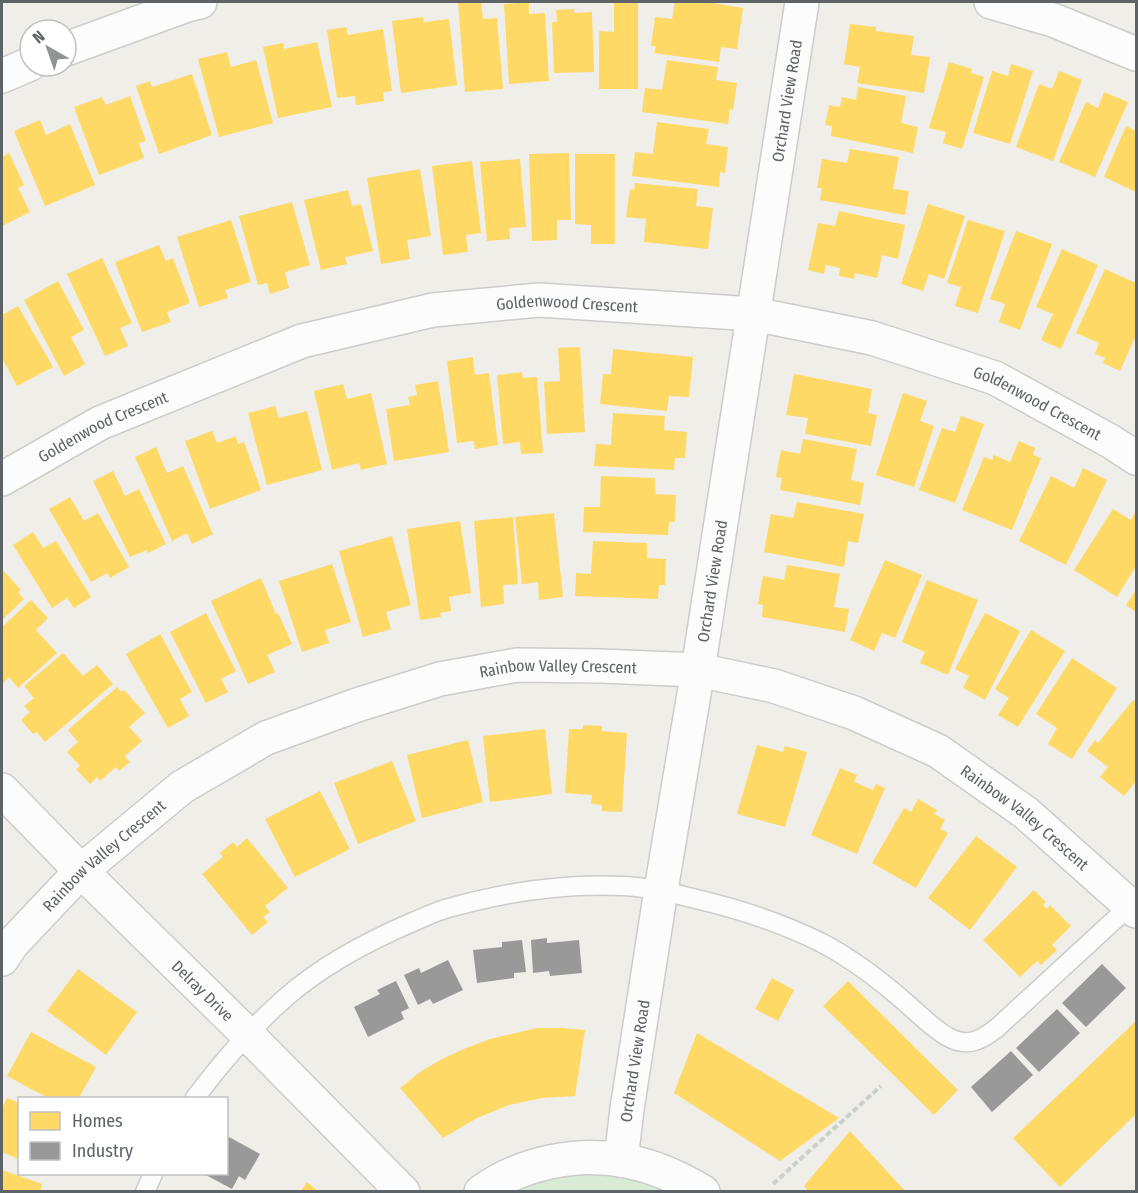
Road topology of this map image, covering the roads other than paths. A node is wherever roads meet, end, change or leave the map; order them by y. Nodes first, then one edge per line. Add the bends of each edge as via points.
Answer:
1 (802, 2) edge
2 (991, 2) edge
3 (191, 3) edge
4 (78, 45) edge
5 (1137, 54) edge
6 (18, 69) edge
7 (2, 76) edge
8 (754, 314) junction
9 (1137, 458) edge
10 (2, 479) edge
11 (698, 670) junction
12 (2, 790) edge
13 (81, 871) junction
14 (661, 890) junction
15 (1135, 905) edge
16 (2, 959) edge
17 (247, 1034) junction
18 (196, 1097) edge
19 (621, 1160) junction
20 (152, 1175) edge
21 (145, 1191) edge
22 (403, 1191) edge
23 (481, 1191) edge
24 (703, 1191) edge

1 - 8 street, Orchard View Road
2 - 5 street via 1053,20
3 - 4 street
6 - 7 street
8 - 9 street, Goldenwood Crescent via 872,338 995,378
8 - 10 street, Goldenwood Crescent via 539,300 433,310 302,341 100,423
8 - 11 street, Orchard View Road
11 - 13 street, Rainbow Valley Crescent via 516,665 440,679 357,705 266,738 182,787
11 - 14 street, Orchard View Road
11 - 15 street, Rainbow Valley Crescent via 804,696 854,713 938,751 1026,813
12 - 13 street, Delray Drive
13 - 16 street, Rainbow Valley Crescent
13 - 17 street, Delray Drive
14 - 15 lane via 760,917 823,944 881,981 948,1037 967,1043 984,1038 998,1027
14 - 17 lane via 623,886 531,891 443,910 360,947 321,970
14 - 19 street, Orchard View Road
17 - 18 lane
17 - 22 street, Delray Drive
19 - 23 street via 578,1159 533,1166
19 - 24 street via 653,1168
20 - 21 lane

